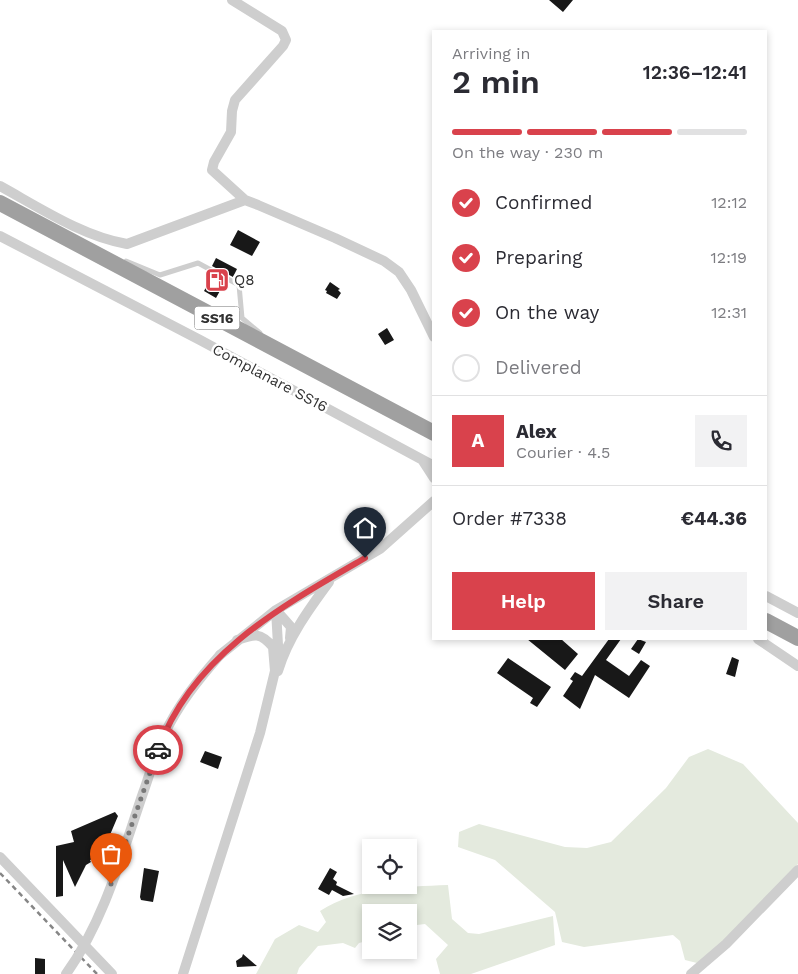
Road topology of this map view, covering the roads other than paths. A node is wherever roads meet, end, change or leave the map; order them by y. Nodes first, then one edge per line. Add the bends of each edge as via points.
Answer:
1 (232, 0) edge
2 (0, 186) edge
3 (245, 200) junction
4 (0, 203) edge
5 (0, 216) edge
6 (0, 236) edge
7 (101, 257) junction
8 (432, 333) edge
9 (316, 371) junction
10 (432, 432) edge
11 (432, 444) edge
12 (422, 460) junction
13 (432, 465) edge
14 (432, 475) edge
15 (432, 504) edge
16 (332, 578) junction
17 (767, 597) edge
18 (276, 610) junction
19 (767, 610) edge
20 (798, 613) edge
21 (767, 622) edge
22 (798, 626) edge
23 (798, 638) edge
24 (237, 640) junction
25 (759, 640) edge
26 (287, 647) junction
27 (275, 658) junction
28 (798, 666) edge
29 (270, 693) junction
30 (0, 857) edge
31 (798, 870) edge
32 (66, 974) edge
33 (112, 974) edge
34 (183, 974) edge
35 (691, 974) edge

1 - 3 street via 282,31 286,40 235,100 229,138 214,162 212,170
2 - 3 street via 86,232 107,241 127,244
3 - 8 street via 384,261 399,272
4 - 7 highway, SS16
5 - 11 highway, SS16
6 - 12 street, Complanare SS16
7 - 9 highway, SS16
7 - 9 lane via 114,256 160,275 198,263 206,267 239,285 242,318 264,336 301,357
9 - 10 highway, SS16
12 - 13 street, Complanare SS16
12 - 14 street
15 - 16 street via 380,550
16 - 18 street
16 - 26 street
17 - 20 street
18 - 24 street
18 - 26 street via 291,627
18 - 27 street via 278,645
19 - 22 highway
21 - 23 highway
24 - 27 street via 256,635 264,637 274,647
24 - 32 street, bridge via 199,679 163,737 105,901
25 - 28 street
26 - 29 street
27 - 29 street
29 - 34 street via 260,734
30 - 33 street
31 - 35 street via 739,932

